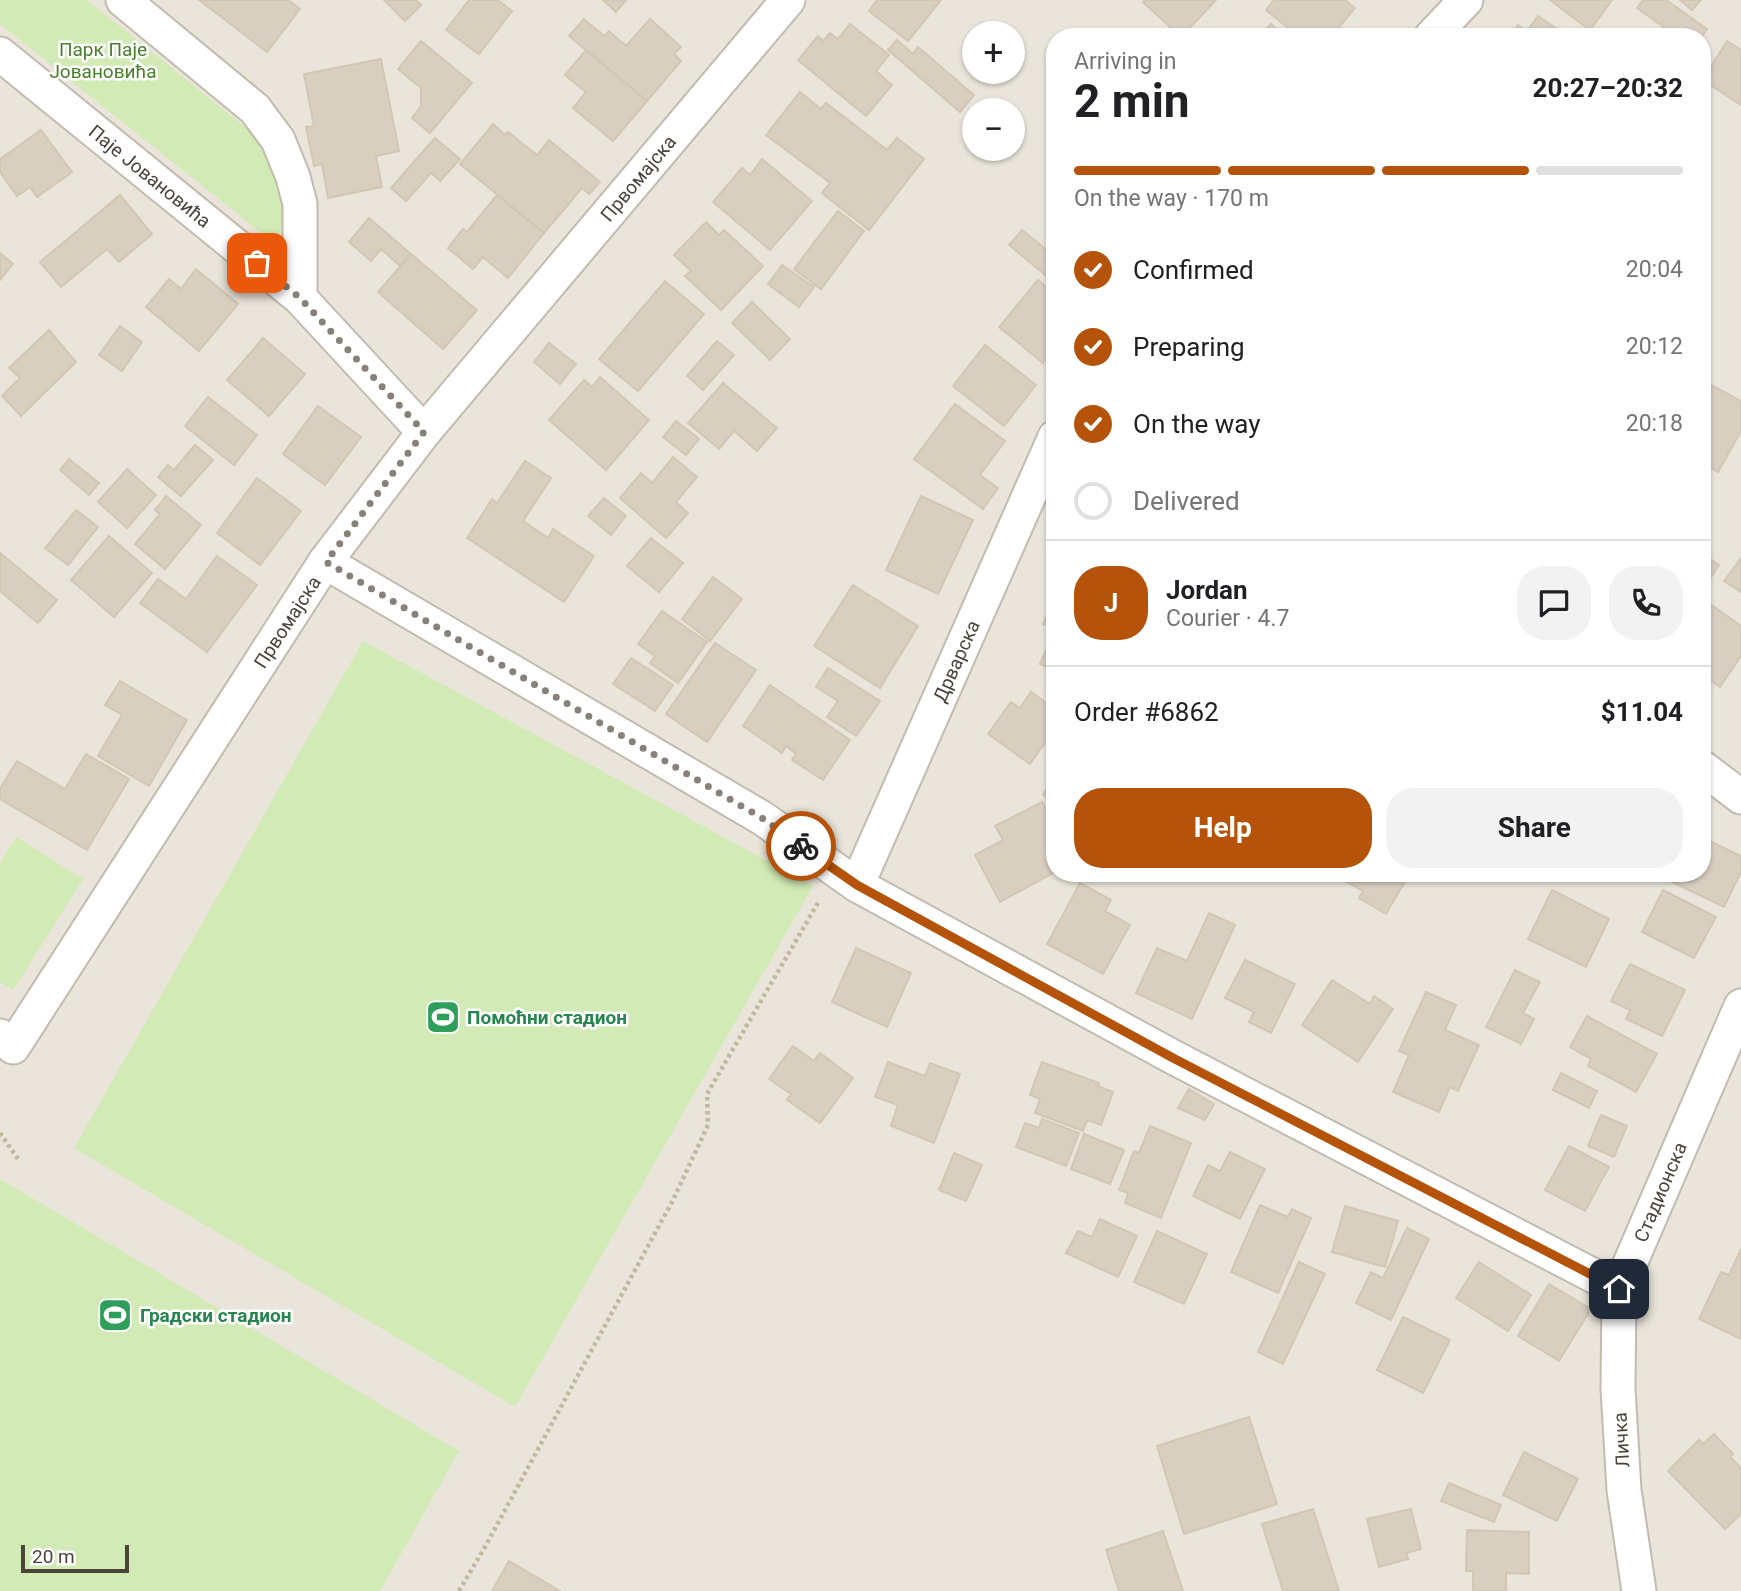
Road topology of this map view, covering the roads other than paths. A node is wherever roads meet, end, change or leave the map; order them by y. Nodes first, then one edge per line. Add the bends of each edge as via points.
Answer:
1 (123, 0) edge
2 (788, 0) edge
3 (1466, 0) edge
4 (1440, 28) edge
5 (0, 54) edge
6 (300, 298) junction
7 (424, 432) junction
8 (1046, 456) edge
9 (326, 562) junction
10 (1711, 774) edge
11 (1741, 797) edge
12 (847, 878) junction
13 (1741, 1006) edge
14 (6, 1041) edge
15 (1619, 1289) junction
16 (1639, 1591) edge

1 - 6 street via 255,109 278,139 300,204
2 - 7 street, Првомајска
3 - 4 street
5 - 6 street, Паје Јовановића
6 - 7 street, Паје Јовановића
7 - 9 street, Првомајска
8 - 12 street, Дрварска
9 - 12 street via 762,818
9 - 14 street, Првомајска
10 - 11 street
12 - 15 street via 1173,1058
13 - 15 street, Стадионска
15 - 16 street, Личка via 1624,1490

